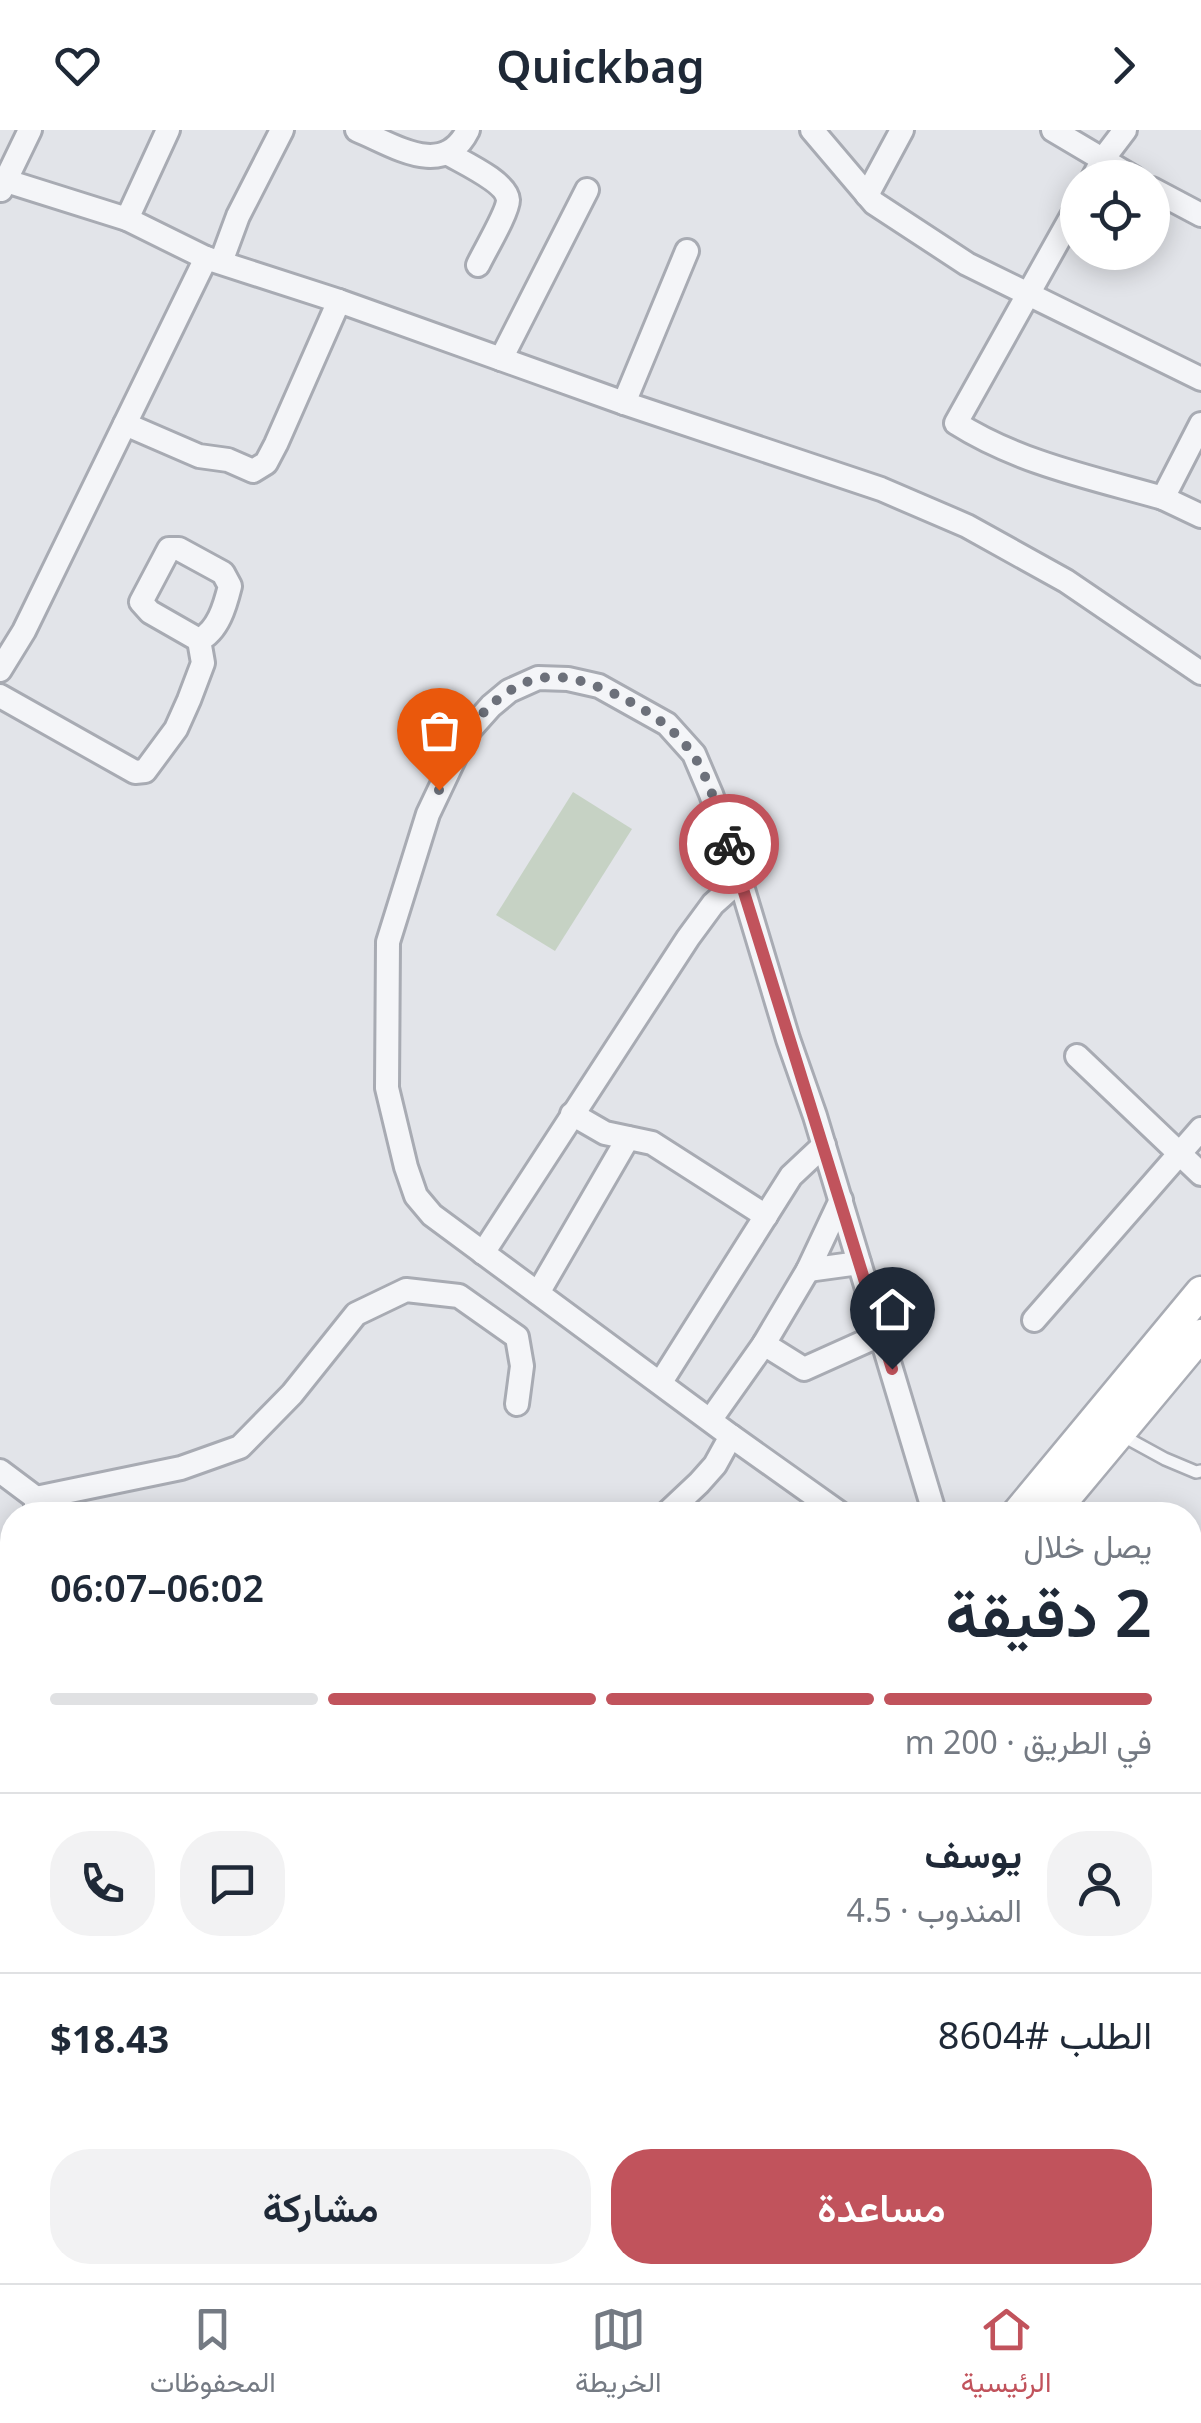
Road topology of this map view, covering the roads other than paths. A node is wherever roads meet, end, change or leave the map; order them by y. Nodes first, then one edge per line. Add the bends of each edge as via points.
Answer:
1 (30, 130) edge
2 (168, 130) edge
3 (282, 130) edge
4 (357, 130) edge
5 (468, 130) edge
6 (812, 130) edge
7 (902, 130) edge
8 (1053, 130) edge
9 (1125, 130) edge
10 (447, 154) junction
11 (1089, 160) edge
12 (1104, 160) edge
13 (2, 183) edge
14 (588, 190) dead end
15 (867, 196) junction
16 (1170, 198) edge
17 (1201, 215) edge
18 (127, 219) junction
19 (1060, 237) edge
20 (687, 251) dead end
21 (214, 260) junction
22 (478, 265) dead end
23 (1028, 295) junction
24 (338, 301) junction
25 (501, 359) junction
26 (1201, 379) edge
27 (624, 403) junction
28 (125, 424) junction
29 (1201, 424) edge
30 (1164, 498) junction
31 (1201, 516) edge
32 (199, 640) dead end
33 (0, 670) edge
34 (1201, 672) edge
35 (0, 696) edge
36 (740, 880) junction
37 (1077, 1056) dead end
38 (572, 1114) junction
39 (1201, 1130) edge
40 (628, 1138) junction
41 (824, 1144) junction
42 (1179, 1155) junction
43 (1201, 1174) edge
44 (840, 1200) junction
45 (766, 1216) junction
46 (482, 1253) junction
47 (859, 1263) junction
48 (808, 1270) junction
49 (1201, 1292) edge
50 (538, 1293) junction
51 (1034, 1320) dead end
52 (882, 1334) junction
53 (1201, 1335) edge
54 (764, 1344) junction
55 (661, 1382) junction
56 (517, 1404) dead end
57 (710, 1419) junction
58 (1119, 1434) junction
59 (730, 1436) junction
60 (0, 1471) edge
61 (1201, 1471) edge
62 (32, 1502) edge
63 (51, 1502) edge
64 (678, 1502) edge
65 (824, 1502) edge
66 (931, 1502) edge
67 (1027, 1502) edge
68 (1061, 1502) edge

1 - 13 street
2 - 18 street
3 - 21 street
4 - 10 street via 416,155
5 - 10 street
6 - 15 street
7 - 15 street
8 - 11 street
9 - 12 street
10 - 22 street via 507,194
13 - 18 street
14 - 25 street
15 - 23 street via 967,264
16 - 17 street
18 - 21 street
19 - 23 street
20 - 27 street
21 - 24 street
21 - 28 street
23 - 26 street
23 - 30 street via 956,423 1028,459
24 - 25 street
24 - 28 street via 276,444 253,471
25 - 27 street
27 - 34 street via 967,526
28 - 33 street
29 - 30 street
30 - 31 street
32 - 35 street via 204,662 189,700 145,772
36 - 38 street via 688,938
36 - 41 street
36 - 46 street via 694,754 667,724 633,703 599,686 538,678 509,692 466,734 428,814 388,942 387,1088 416,1196
37 - 42 street
38 - 40 street
38 - 46 street
39 - 42 street
40 - 45 street via 652,1143
40 - 50 street
41 - 44 street
41 - 45 street
42 - 43 street
42 - 51 street
44 - 47 street
44 - 48 street
45 - 55 street
46 - 50 street
47 - 48 street
47 - 52 street
48 - 54 street
49 - 67 main road
50 - 55 street
52 - 54 street via 804,1369
52 - 66 street
53 - 58 main road
54 - 57 street
55 - 57 street
56 - 63 street via 517,1337 459,1296 406,1290 356,1314 240,1446
57 - 59 street
58 - 61 lane
58 - 68 main road
59 - 64 street via 715,1465
59 - 65 street
60 - 62 street

